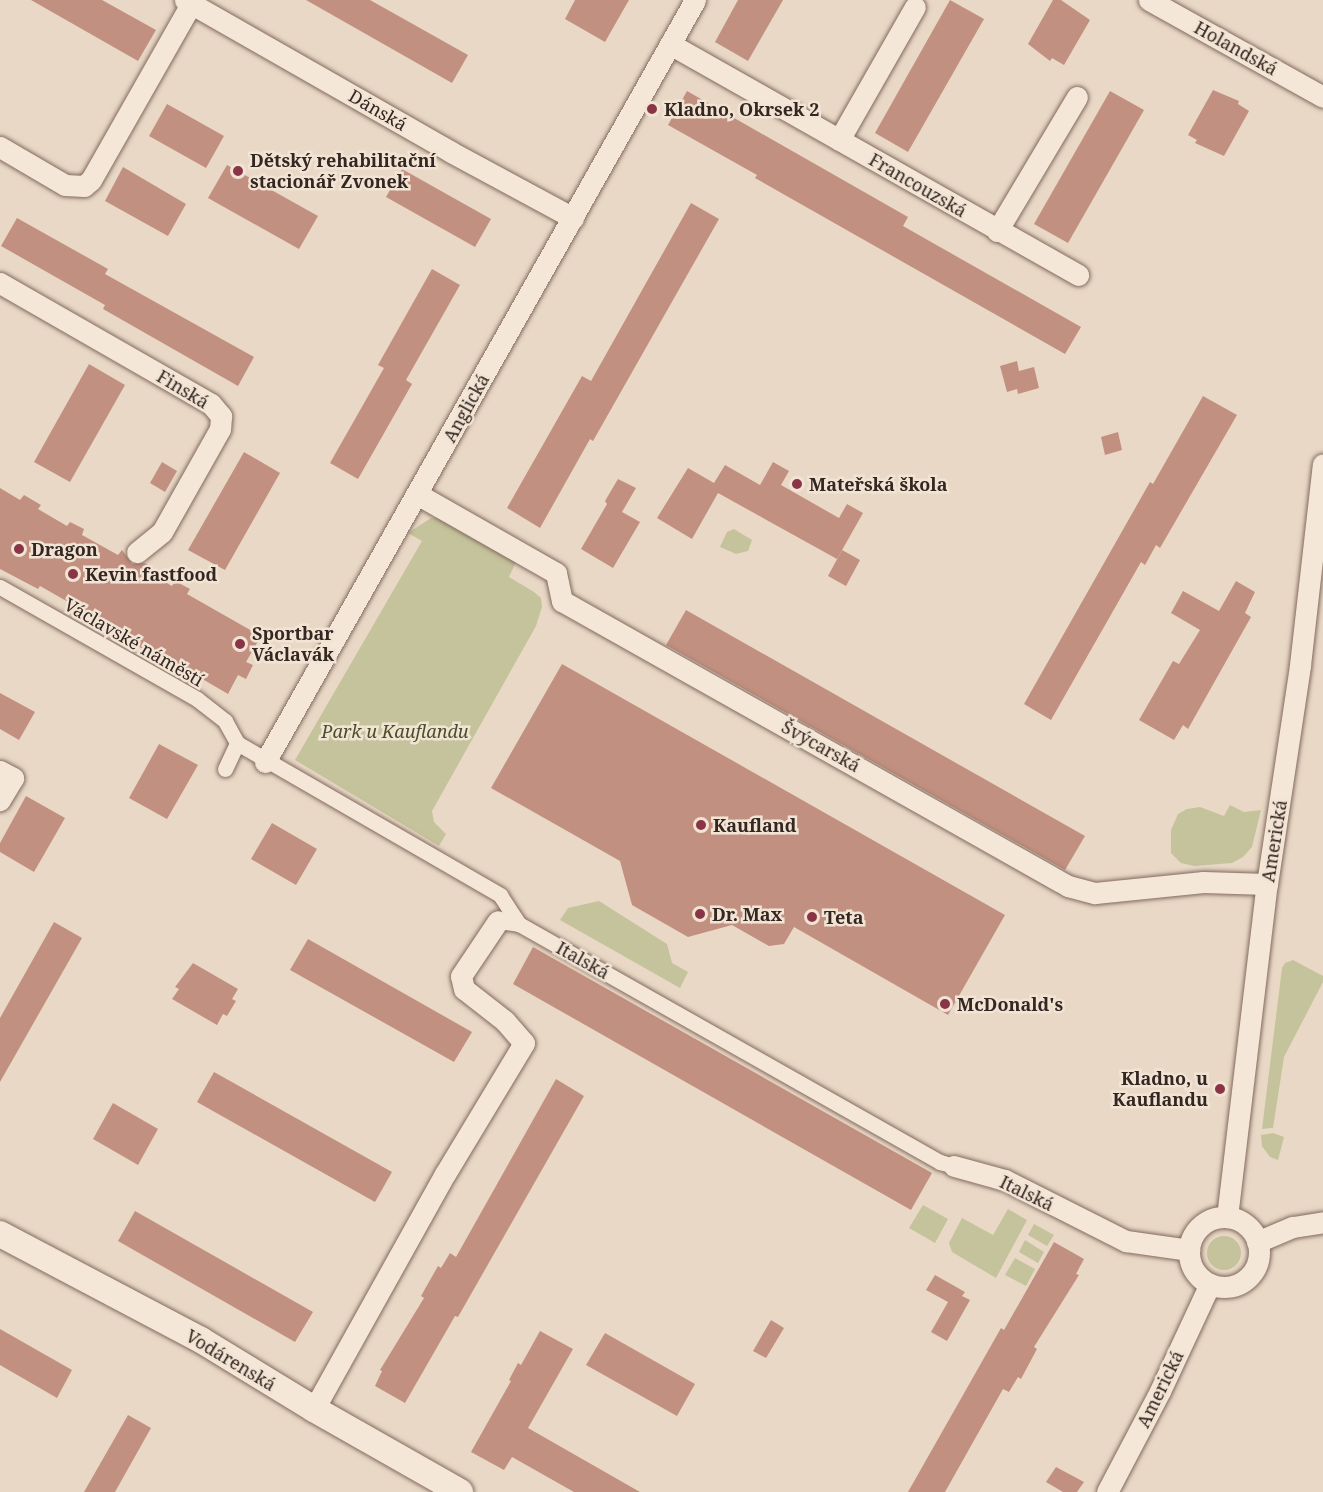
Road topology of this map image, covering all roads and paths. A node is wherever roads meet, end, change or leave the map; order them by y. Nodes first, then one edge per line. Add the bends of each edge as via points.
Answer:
1 (695, 0) edge
2 (1149, 0) edge
3 (188, 2) edge
4 (915, 7) dead end
5 (670, 44) junction
6 (1077, 97) dead end
7 (1323, 97) edge
8 (839, 140) junction
9 (0, 147) edge
10 (573, 218) junction
11 (997, 231) junction
12 (1078, 274) dead end
13 (0, 284) edge
14 (1323, 464) edge
15 (417, 494) junction
16 (137, 552) dead end
17 (0, 588) edge
18 (237, 743) junction
19 (265, 762) junction
20 (225, 769) dead end
21 (0, 771) edge
22 (0, 800) edge
23 (1267, 884) junction
24 (498, 921) joint
25 (519, 924) junction
26 (954, 1166) joint
27 (1227, 1217) junction
28 (1323, 1222) edge
29 (0, 1234) edge
30 (1257, 1242) junction
31 (1189, 1250) junction
32 (1210, 1284) junction
33 (314, 1409) junction
34 (460, 1492) edge
35 (1107, 1492) edge

1 - 5 street, Anglická
2 - 7 street, Holandská
3 - 9 street via 91,180 84,186 65,185
3 - 10 street, Dánská
4 - 8 street
5 - 8 street, Francouzská
5 - 10 street, Anglická
6 - 11 street
8 - 11 street, Francouzská
10 - 15 street, Anglická
11 - 12 street, Francouzská
13 - 16 street, Finská via 211,404 221,416 220,429 162,532
14 - 23 street, Americká via 1300,664
15 - 19 street, Anglická
15 - 23 street, Švýcarská via 556,573 562,601 1068,886 1095,893 1203,882
17 - 18 street, Václavské náměstí via 196,699 225,722
18 - 19 street
18 - 20 street
19 - 25 street via 500,895
21 - 22 street via 13,778
23 - 27 street, Americká
24 - 25 street, Italská
24 - 33 street, Italská via 461,976 464,988 505,1021 524,1043 445,1174
25 - 26 street, Italská via 940,1162
26 - 31 street, Italská via 1005,1180 1126,1241
27 - 30 street via 1246,1225
27 - 31 street via 1209,1220 1199,1227
28 - 30 street via 1293,1227
29 - 33 street, Vodárenská via 201,1340
30 - 32 street via 1257,1261 1247,1278 1229,1286
31 - 32 street via 1196,1273
32 - 35 street, Americká
33 - 34 street, Vodárenská

